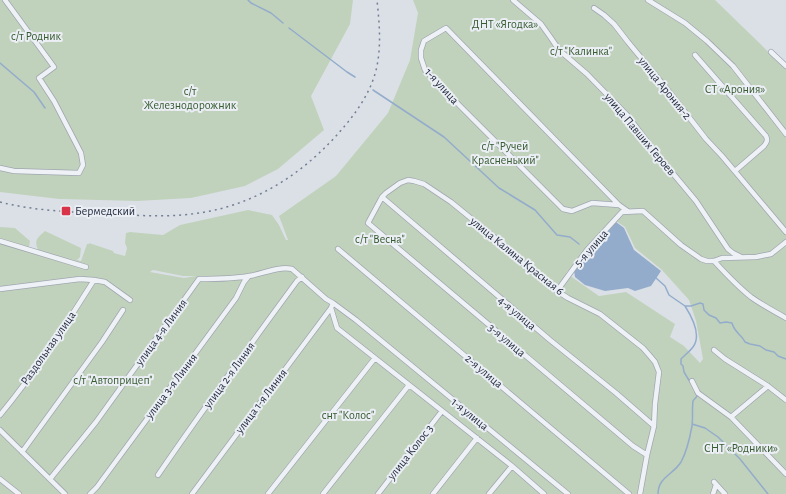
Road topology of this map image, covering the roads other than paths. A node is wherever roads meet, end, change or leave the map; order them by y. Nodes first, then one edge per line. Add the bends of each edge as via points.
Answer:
1 (5, 0) edge
2 (513, 0) edge
3 (648, 0) edge
4 (594, 8) dead end
5 (771, 52) dead end
6 (695, 55) dead end
7 (786, 66) edge
8 (786, 134) edge
9 (0, 168) edge
10 (735, 171) junction
11 (382, 197) junction
12 (619, 205) junction
13 (629, 212) junction
14 (786, 232) edge
15 (0, 241) edge
16 (786, 242) edge
17 (338, 248) dead end
18 (741, 257) junction
19 (714, 261) junction
20 (86, 266) dead end
21 (248, 276) junction
22 (302, 277) junction
23 (200, 279) joint
24 (94, 280) junction
25 (0, 289) edge
26 (557, 291) junction
27 (130, 300) dead end
28 (332, 306) junction
29 (123, 310) dead end
30 (786, 318) edge
31 (714, 350) dead end
32 (375, 358) junction
33 (692, 381) dead end
34 (409, 384) junction
35 (768, 386) junction
36 (778, 394) junction
37 (786, 394) edge
38 (786, 400) edge
39 (442, 411) junction
40 (0, 415) edge
41 (732, 417) junction
42 (654, 426) junction
43 (0, 430) edge
44 (477, 438) junction
45 (22, 452) junction
46 (647, 455) junction
47 (512, 466) junction
48 (786, 474) edge
49 (158, 475) dead end
50 (0, 479) edge
51 (50, 480) junction
52 (19, 494) edge
53 (65, 494) edge
54 (90, 494) edge
55 (192, 494) edge
56 (268, 494) edge
57 (324, 494) edge
58 (378, 494) edge
59 (434, 494) edge
60 (489, 494) edge
61 (544, 494) edge
62 (568, 494) edge
63 (629, 494) edge
64 (640, 494) edge
65 (713, 494) edge
66 (725, 494) edge

1 - 9 street via 54,67 39,78 81,153 83,165 79,173 14,172
2 - 18 street, улица Павших Героев via 541,24 559,50 587,74 628,116 696,201 728,249
3 - 8 street via 685,23 733,66
4 - 10 street, улица Арония-2 via 614,24 706,140
5 - 7 street
6 - 10 street via 766,136 767,143
10 - 14 street, улица Арония-2
11 - 26 street, улица Калина Красная 6 via 408,180 424,184 451,202
11 - 42 street, 4-я улица
11 - 46 street, 3-я улица via 368,223
12 - 12 street, 1-я улица via 446,28 424,41 420,50 425,70 563,209 572,211 592,203
12 - 13 street, 1-я улица
13 - 19 street via 642,211 701,260
13 - 26 street, 5-я улица via 622,212 587,250
15 - 20 street
16 - 18 street via 771,254
17 - 63 street, 2-я улица
18 - 19 street
19 - 30 street via 751,297
21 - 22 street, 1-я улица via 288,268
21 - 23 street, 1-я улица
21 - 54 street, улица 3-я Линия via 236,298
22 - 28 street, 1-я улица
22 - 49 street, улица 2-я Линия via 273,313
23 - 51 street, улица 4-я Линия via 96,422
24 - 25 street via 80,279
24 - 27 street via 104,282
24 - 40 street, Раздольная улица via 59,334
26 - 42 street, улица Калина Красная 6 via 600,314 655,362 659,372
28 - 32 street, 1-я улица via 337,328
28 - 55 street, улица 1-я Линия
28 - 62 street, 1-я улица via 356,320
29 - 45 street
31 - 35 street
32 - 34 street, 1-я улица
32 - 56 street
33 - 41 street via 698,393
34 - 39 street, 1-я улица
34 - 57 street
35 - 36 street
35 - 41 street
36 - 37 street
36 - 38 street
39 - 44 street, 1-я улица
39 - 58 street, улица Колос 3
41 - 48 street
42 - 46 street, улица Калина Красная 6
43 - 45 street
44 - 47 street, 1-я улица
44 - 59 street
45 - 51 street
46 - 64 street, улица Калина Красная 6
47 - 60 street
47 - 61 street, 1-я улица
50 - 52 street
51 - 53 street
65 - 66 street via 715,484

